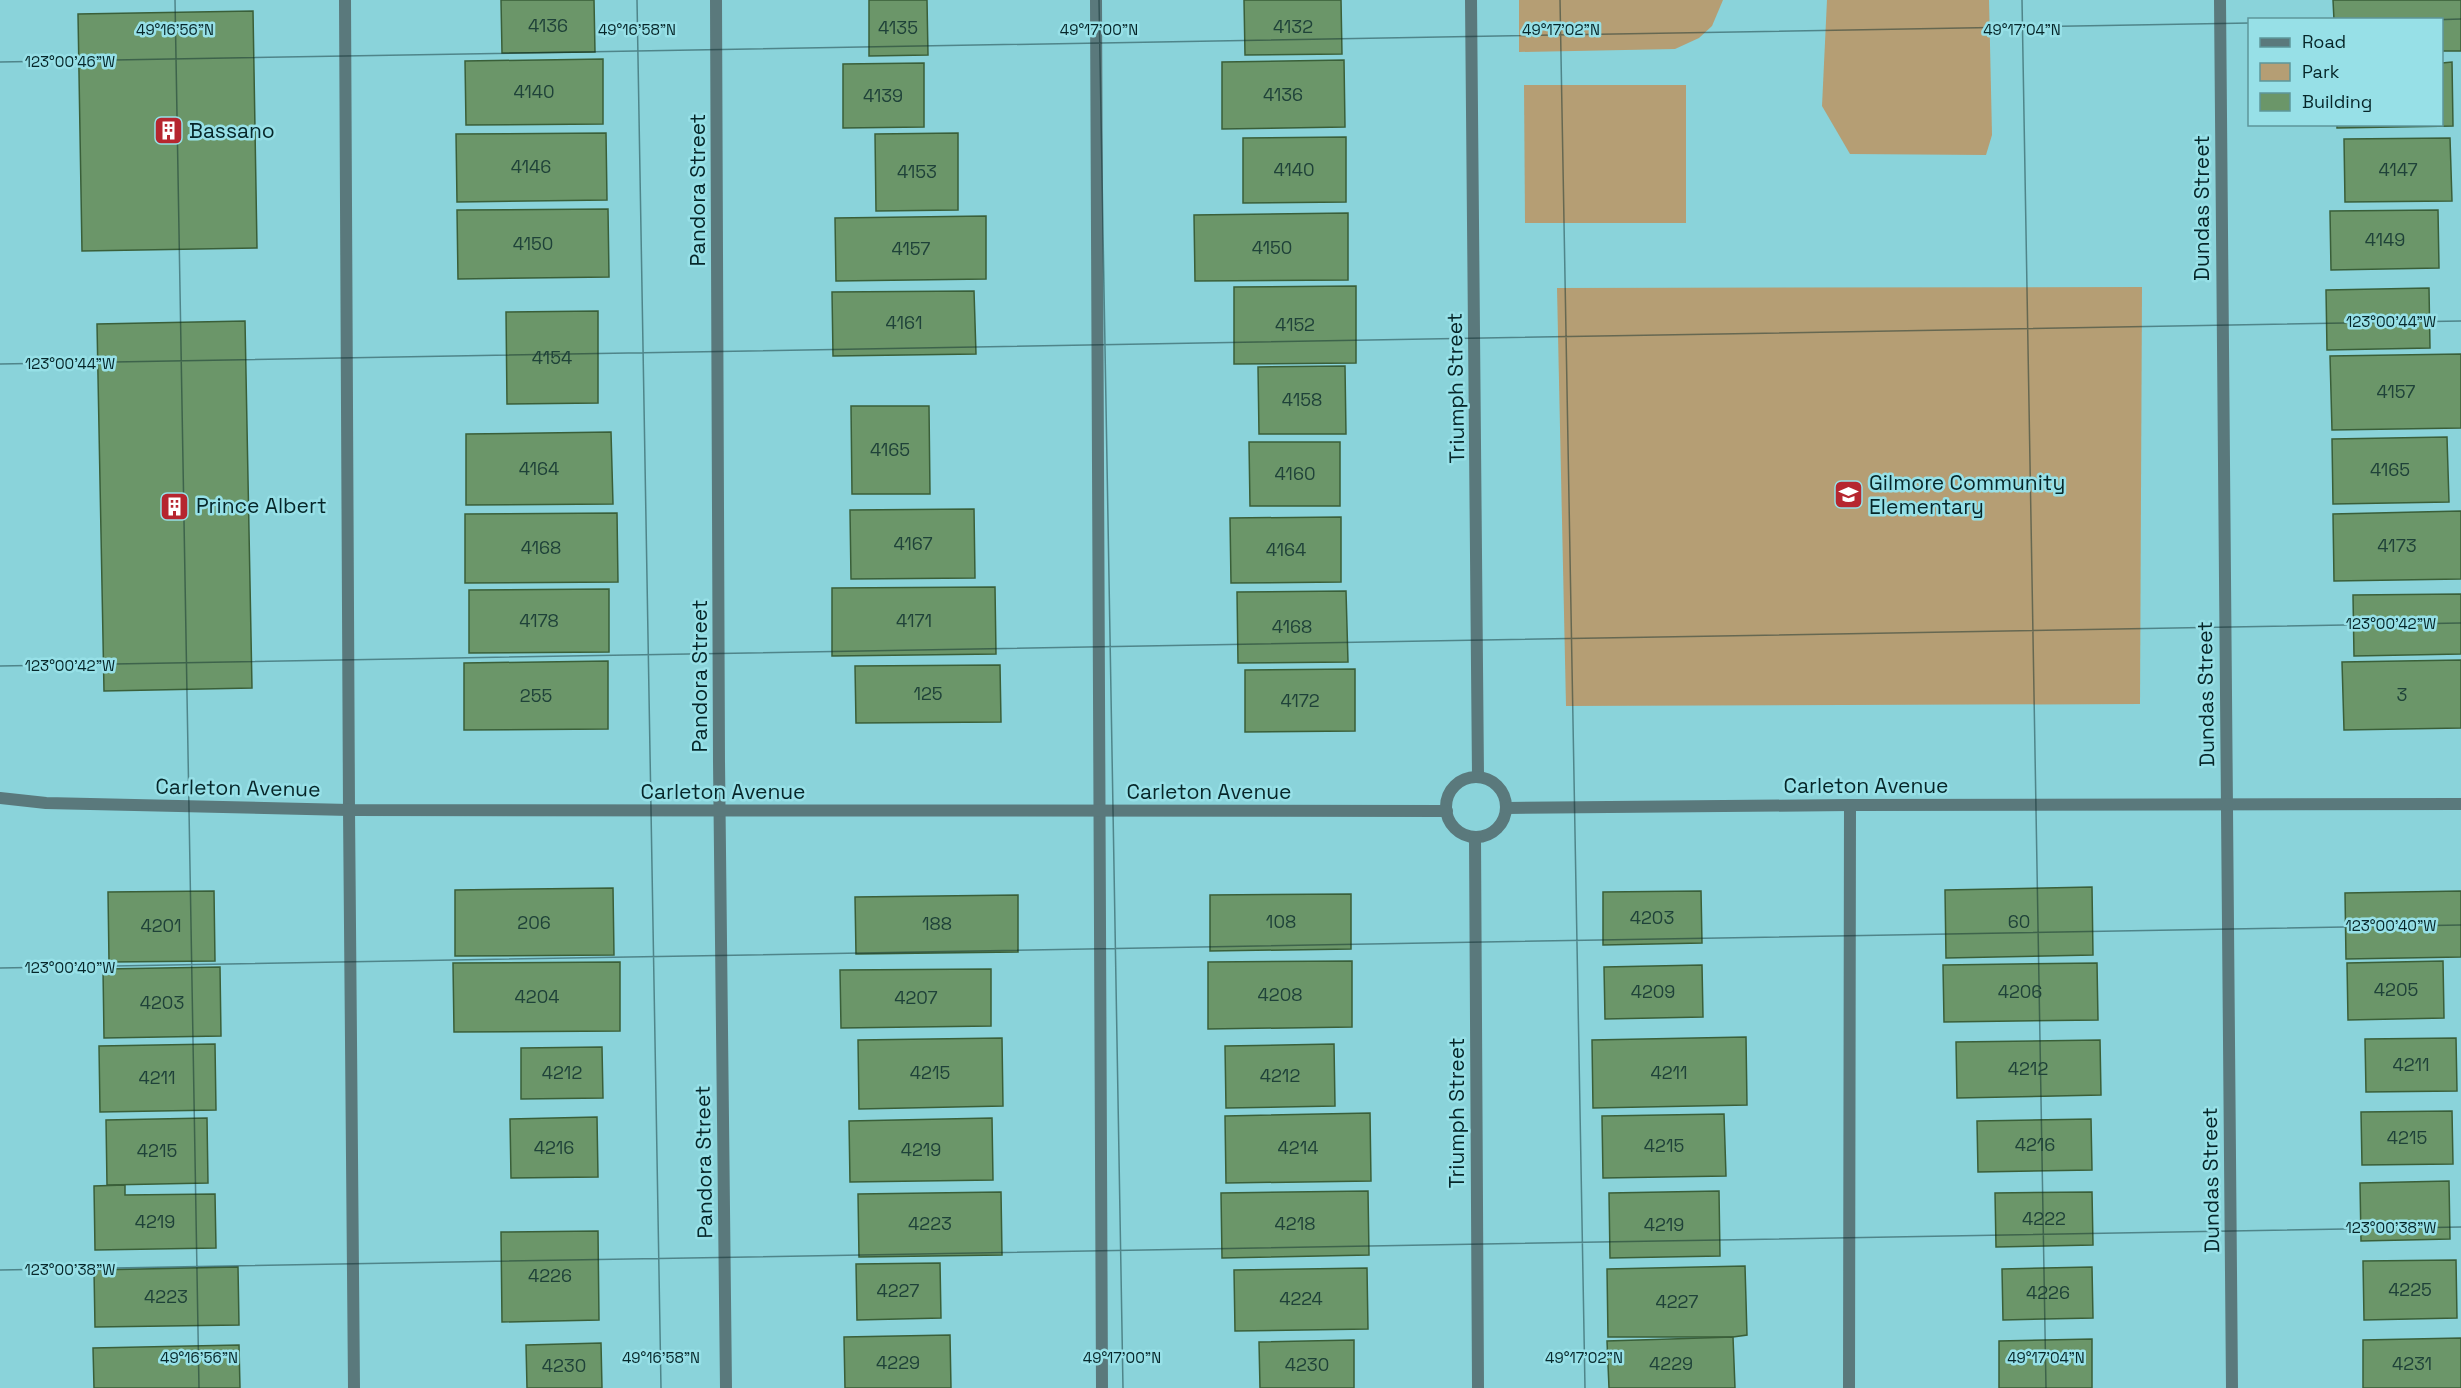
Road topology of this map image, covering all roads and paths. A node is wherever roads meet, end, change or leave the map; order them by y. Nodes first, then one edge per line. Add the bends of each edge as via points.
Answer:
1 (345, 0) edge
2 (716, 0) edge
3 (1096, 0) edge
4 (1471, 0) edge
5 (2220, 0) edge
6 (1478, 776) junction
7 (0, 798) edge
8 (2461, 804) edge
9 (1850, 805) junction
10 (2226, 805) junction
11 (1507, 808) junction
12 (349, 810) junction
13 (720, 811) junction
14 (1447, 811) junction
15 (1098, 812) junction
16 (1475, 837) junction
17 (354, 1388) edge
18 (726, 1388) edge
19 (1102, 1388) edge
20 (1478, 1388) edge
21 (1849, 1388) edge
22 (2232, 1388) edge

1 - 12 street
2 - 13 street, Pandora Street
3 - 15 street
4 - 6 street, Triumph Street
5 - 10 street, Dundas Street
6 - 11 street via 1498,785
6 - 14 street via 1454,786 1448,794
7 - 12 street, Carleton Avenue via 46,803
8 - 10 street, Carleton Avenue
9 - 10 street, Carleton Avenue
9 - 11 street, Carleton Avenue
9 - 21 street
10 - 22 street, Dundas Street
11 - 16 street via 1495,831
12 - 13 street, Carleton Avenue
12 - 17 street
13 - 15 street, Carleton Avenue
13 - 18 street, Pandora Street
14 - 15 street, Carleton Avenue
14 - 16 street via 1456,830
15 - 19 street
16 - 20 street, Triumph Street

